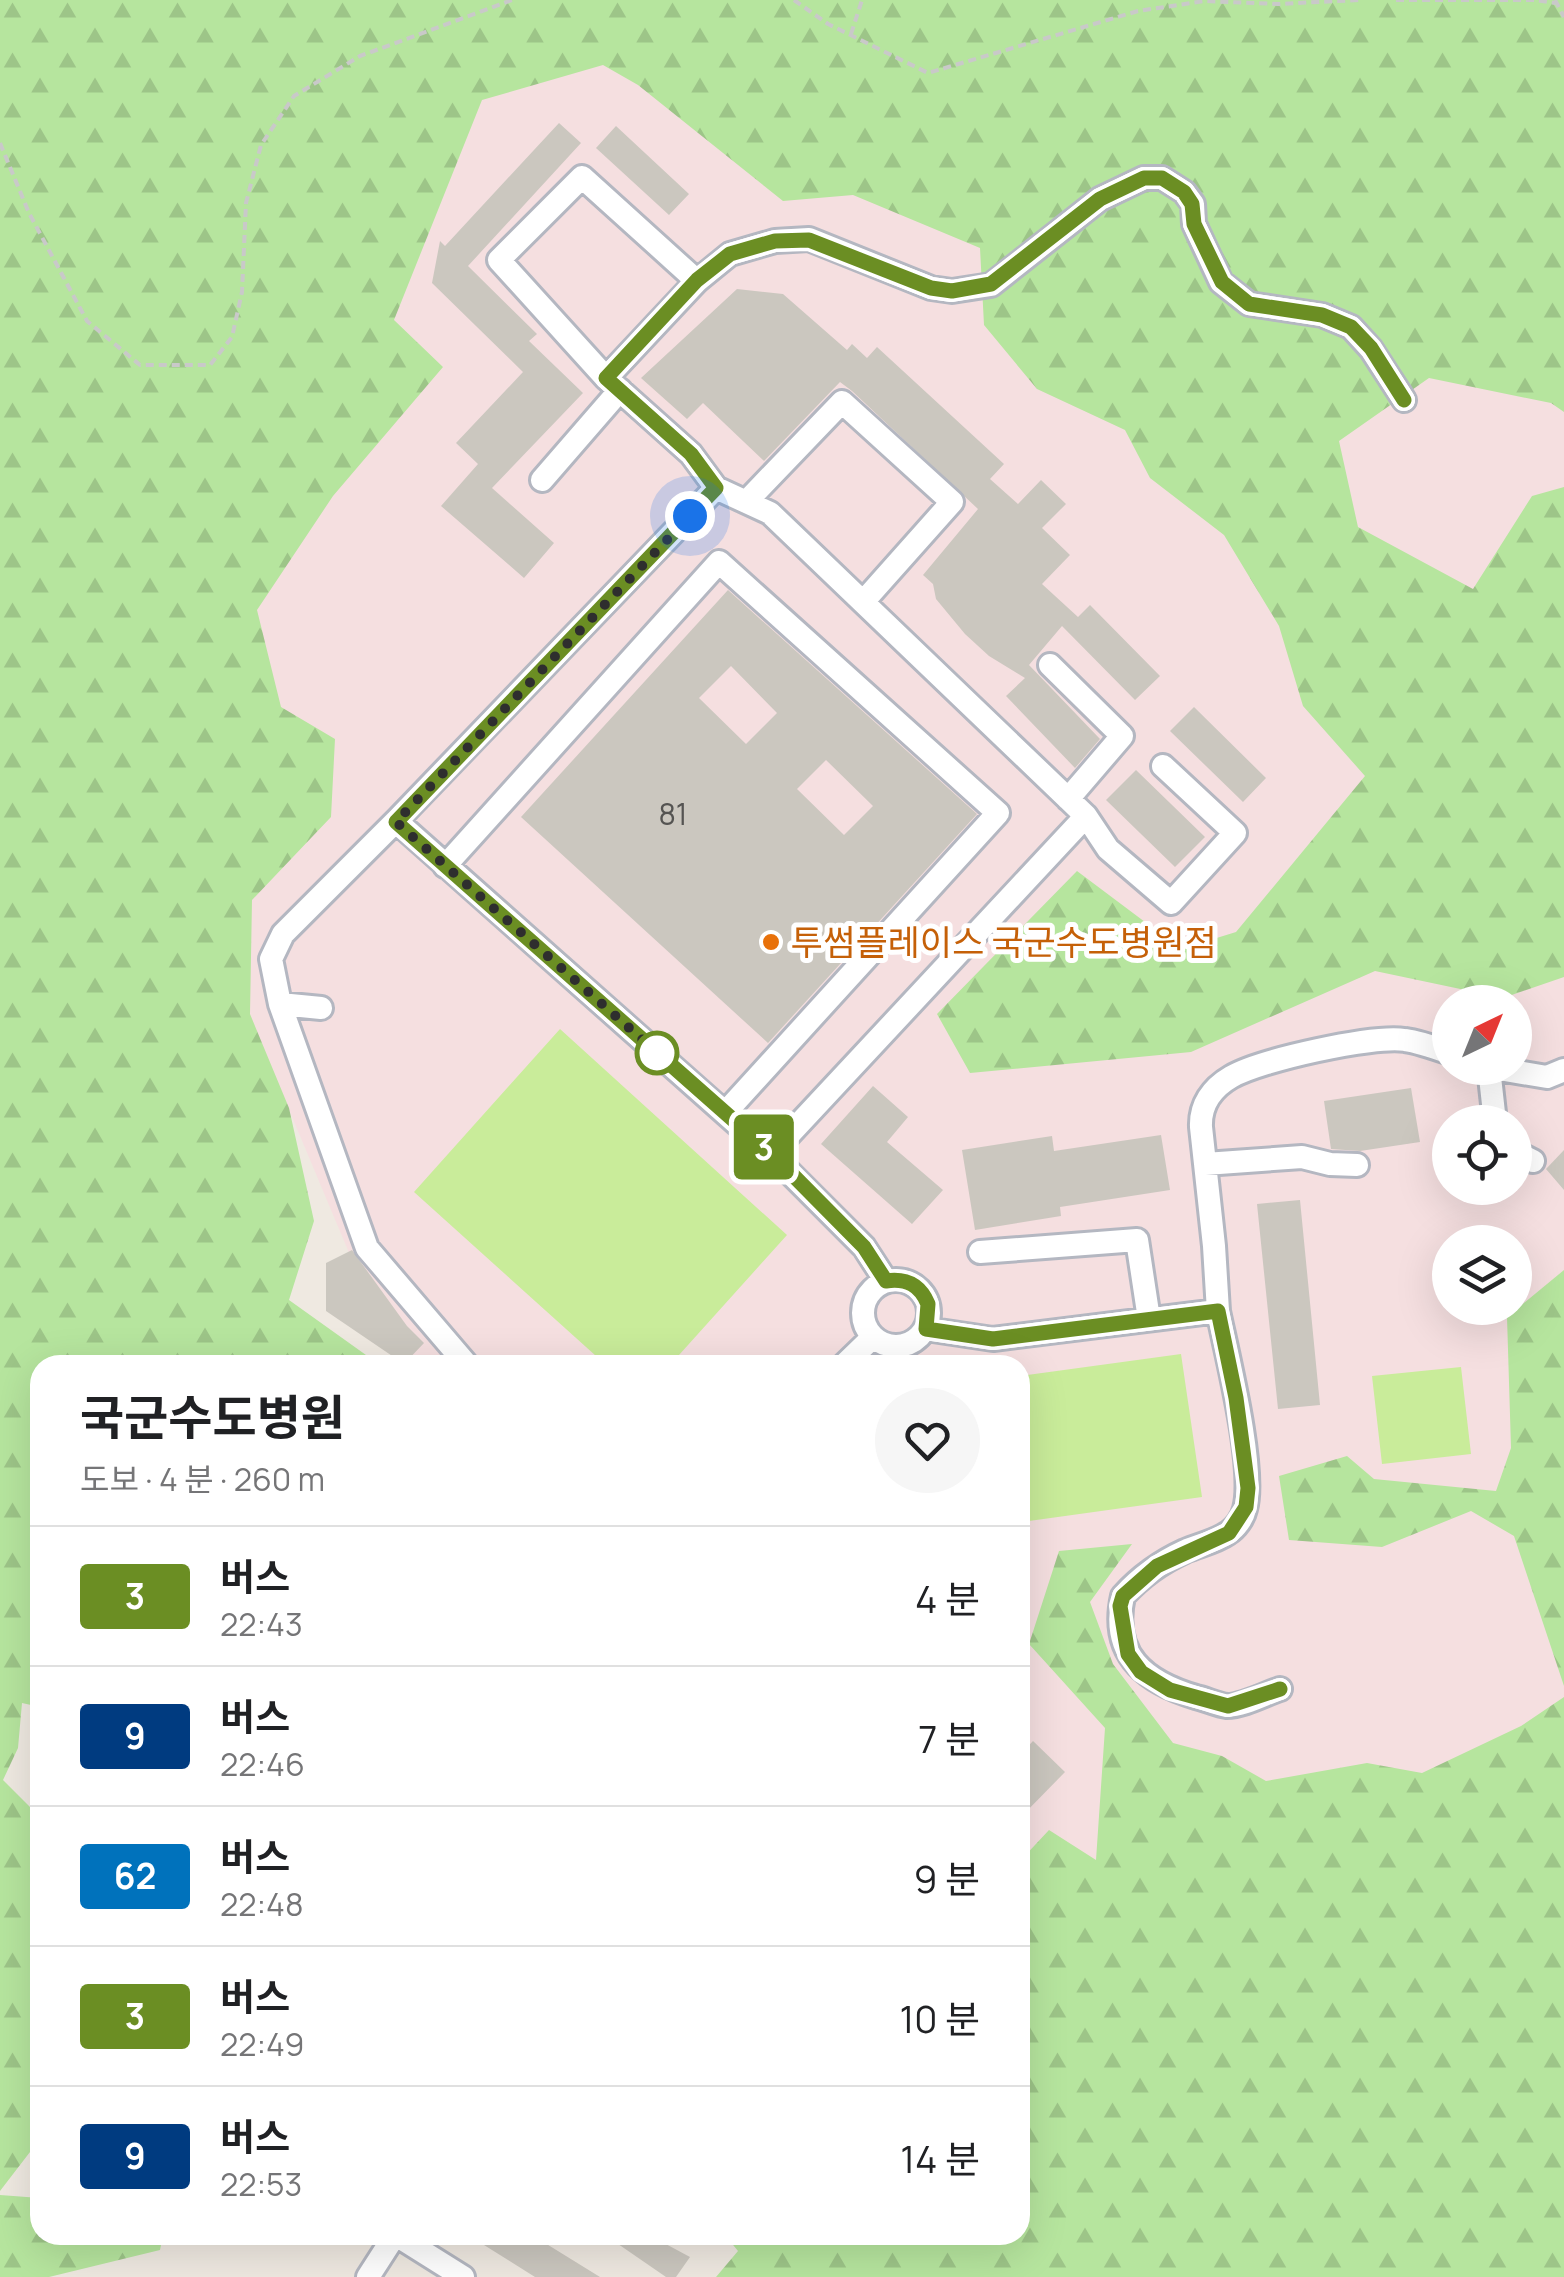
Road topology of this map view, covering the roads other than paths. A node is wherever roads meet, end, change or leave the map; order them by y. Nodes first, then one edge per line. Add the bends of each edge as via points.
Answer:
1 (697, 280) junction
2 (613, 384) junction
3 (1404, 400) dead end
4 (542, 480) dead end
5 (716, 488) junction
6 (746, 502) junction
7 (863, 602) junction
8 (1050, 665) dead end
9 (1163, 766) dead end
10 (1068, 799) junction
11 (1086, 816) junction
12 (396, 822) junction
13 (445, 866) junction
14 (280, 1004) junction
15 (320, 1008) dead end
16 (1432, 1048) edge
17 (1564, 1070) edge
18 (1532, 1075) edge
19 (725, 1113) junction
20 (772, 1154) junction
21 (1205, 1164) junction
22 (1357, 1165) dead end
23 (980, 1252) dead end
24 (886, 1281) junction
25 (1218, 1311) junction
26 (1148, 1319) junction
27 (926, 1329) junction
28 (874, 1337) junction
29 (458, 1355) edge
30 (855, 1355) edge
31 (1280, 1689) dead end
32 (389, 2245) edge
33 (412, 2245) edge
34 (368, 2277) edge
35 (463, 2277) edge

1 - 2 street
1 - 2 street via 582,177 499,260
1 - 3 street via 730,254 809,240 931,288 991,284 1100,199 1144,178 1162,178 1192,204 1194,224 1222,282 1249,304 1322,315 1351,327
2 - 4 street
2 - 5 street via 691,454
5 - 6 street
5 - 12 street
6 - 7 street via 770,513
6 - 7 street via 842,402 952,502
7 - 10 street
8 - 10 street via 1122,736
9 - 11 street via 1235,833 1171,903 1108,848
10 - 11 street
11 - 20 street
12 - 13 street
12 - 14 street via 283,934 271,959
13 - 19 street
13 - 19 street via 719,562 998,813
14 - 15 street
14 - 29 street via 367,1248
16 - 21 street via 1385,1039 1230,1078 1200,1110
17 - 18 street
19 - 20 street
20 - 24 street via 864,1247
21 - 22 street via 1302,1157
21 - 25 street
23 - 26 street via 1137,1240
24 - 27 street via 908,1282 924,1294
24 - 28 street via 864,1306
25 - 26 street
25 - 31 street via 1236,1398 1246,1507 1229,1533 1137,1580 1123,1596 1122,1623 1134,1664 1170,1690 1228,1706
26 - 27 street via 993,1339
27 - 28 street via 905,1345
28 - 30 street
32 - 34 street
33 - 35 street

